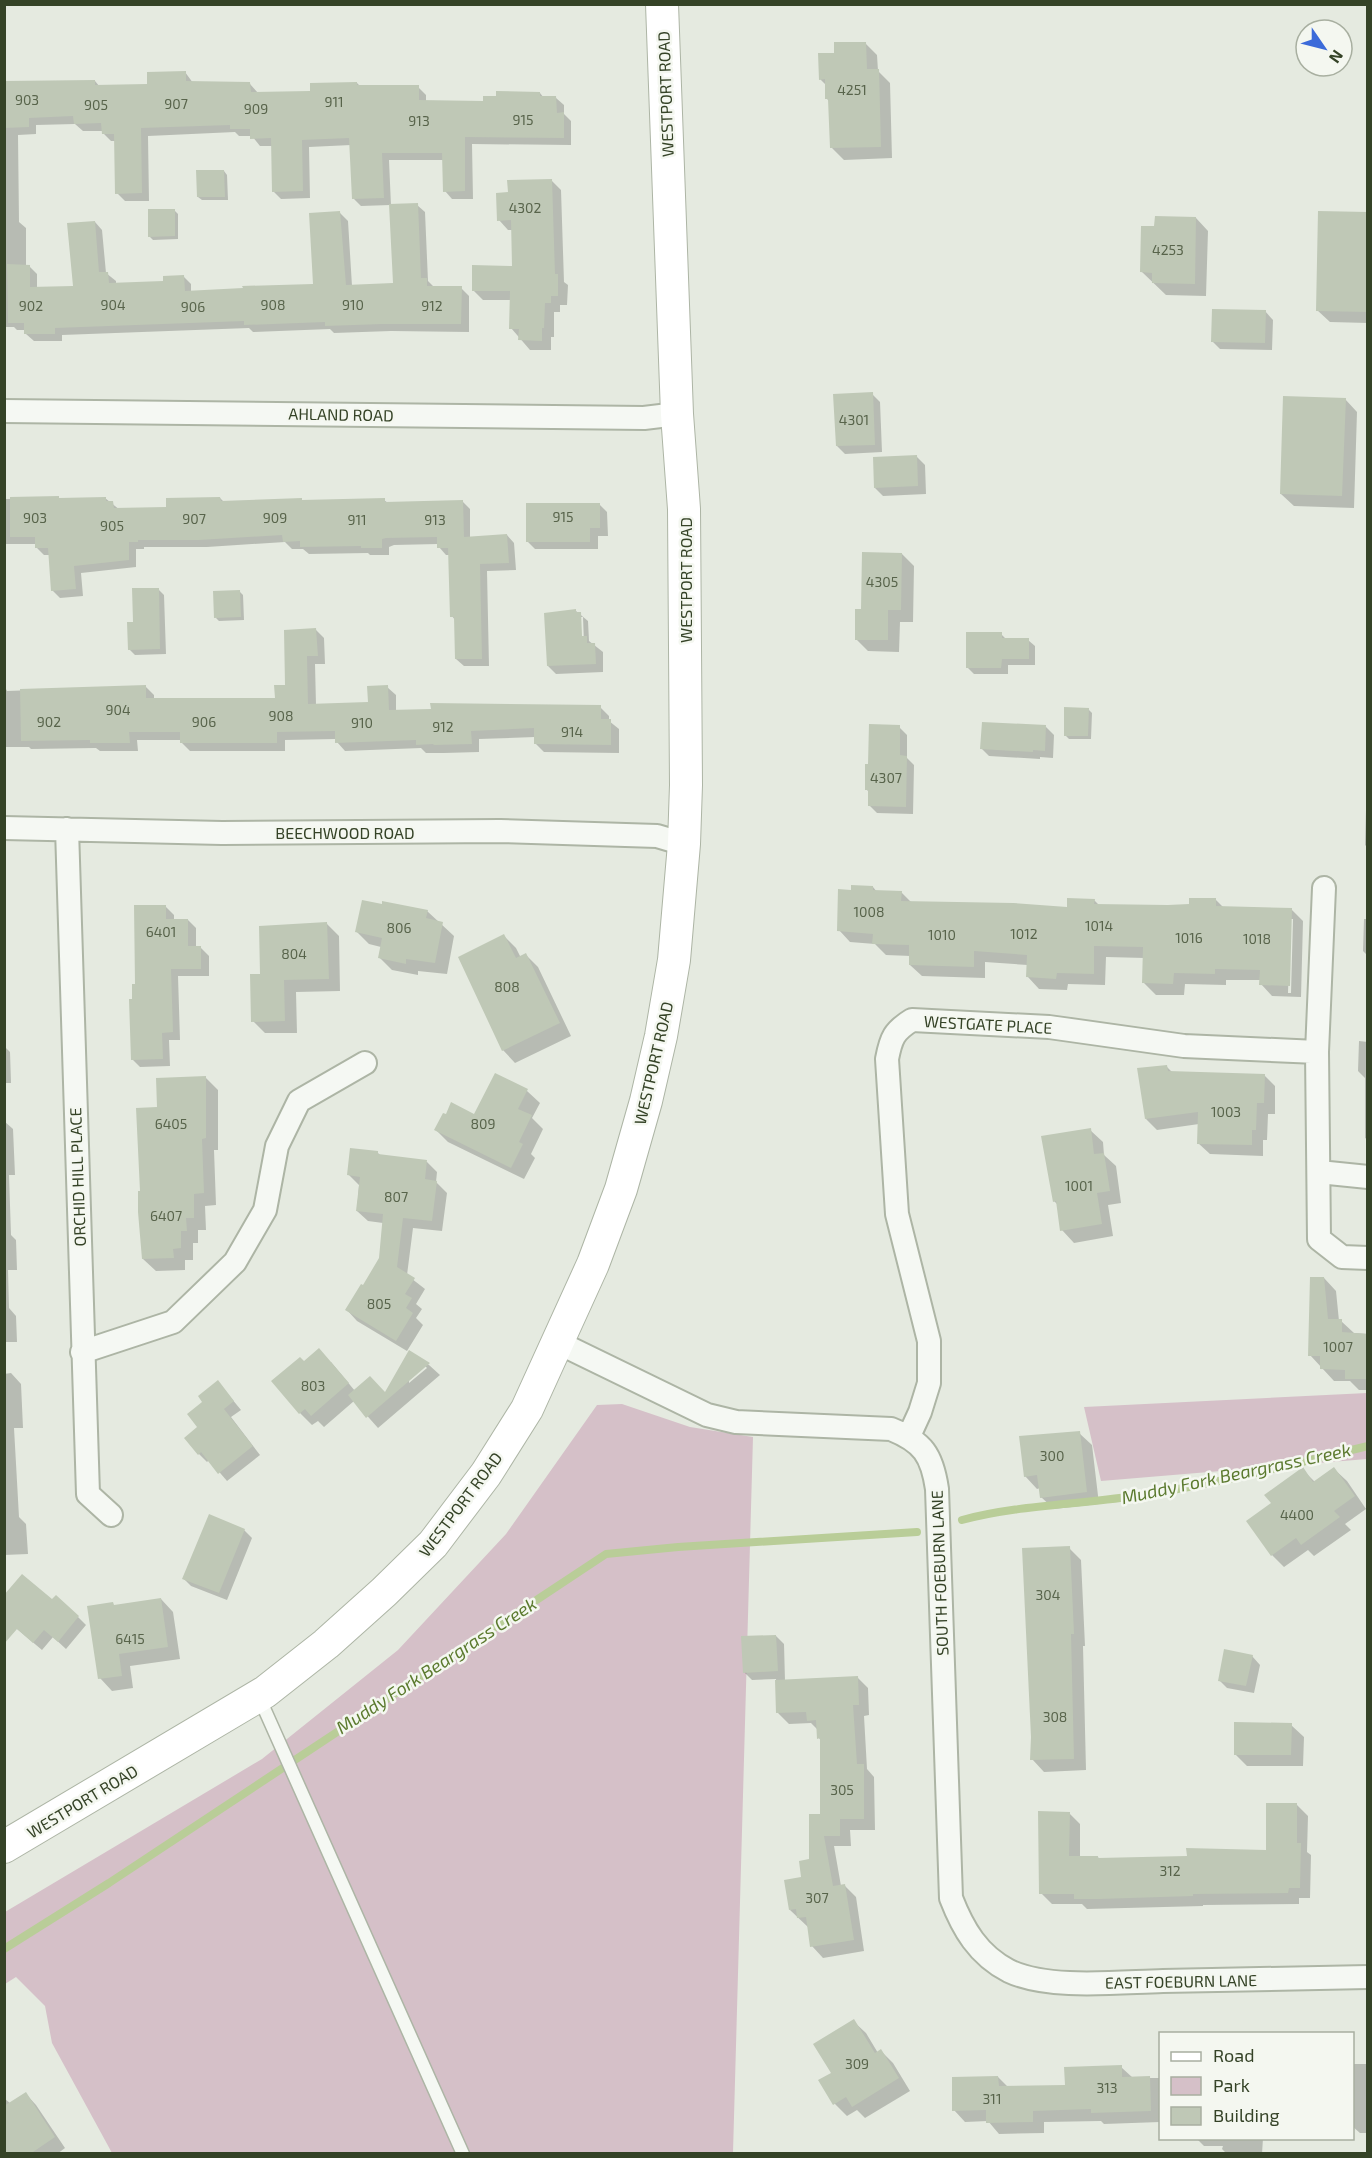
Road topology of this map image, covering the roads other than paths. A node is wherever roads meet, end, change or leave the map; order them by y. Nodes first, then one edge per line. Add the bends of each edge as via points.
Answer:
1 (662, 4) edge
2 (4, 411) edge
3 (677, 414) junction
4 (4, 828) edge
5 (67, 830) junction
6 (684, 844) junction
7 (1324, 888) dead end
8 (1317, 1052) junction
9 (365, 1063) dead end
10 (1319, 1172) junction
11 (1368, 1177) edge
12 (1368, 1258) edge
13 (557, 1342) junction
14 (82, 1352) junction
15 (909, 1436) junction
16 (111, 1515) dead end
17 (258, 1697) junction
18 (4, 1847) edge
19 (999, 1964) joint
20 (1368, 1977) edge
21 (463, 2154) edge

1 - 3 main road, WESTPORT ROAD
2 - 3 street, AHLAND ROAD via 644,418
3 - 6 main road, WESTPORT ROAD via 684,509
4 - 5 street, BEECHWOOD ROAD
5 - 6 street, BEECHWOOD ROAD via 500,831 657,836
5 - 14 street, ORCHID HILL PLACE
6 - 13 main road, WESTPORT ROAD via 674,960 646,1101 621,1189 593,1264
7 - 8 street
8 - 10 street
8 - 15 street, WESTGATE PLACE via 1184,1047 1048,1026 912,1020 898,1029 890,1042 887,1059 897,1214 929,1341 929,1383
9 - 14 street via 299,1101 277,1146 265,1210 235,1262 173,1322
10 - 11 street
10 - 12 street via 1319,1239 1342,1257
13 - 15 street via 707,1415 736,1422 891,1429
13 - 17 main road, WESTPORT ROAD via 527,1408 486,1474 432,1544 326,1644
14 - 16 street, ORCHID HILL PLACE via 88,1494
15 - 19 street, SOUTH FOEBURN LANE via 930,1459 937,1490 951,1898 976,1946
17 - 18 main road, WESTPORT ROAD
17 - 21 lane
19 - 20 street, EAST FOEBURN LANE via 1025,1977 1051,1981

